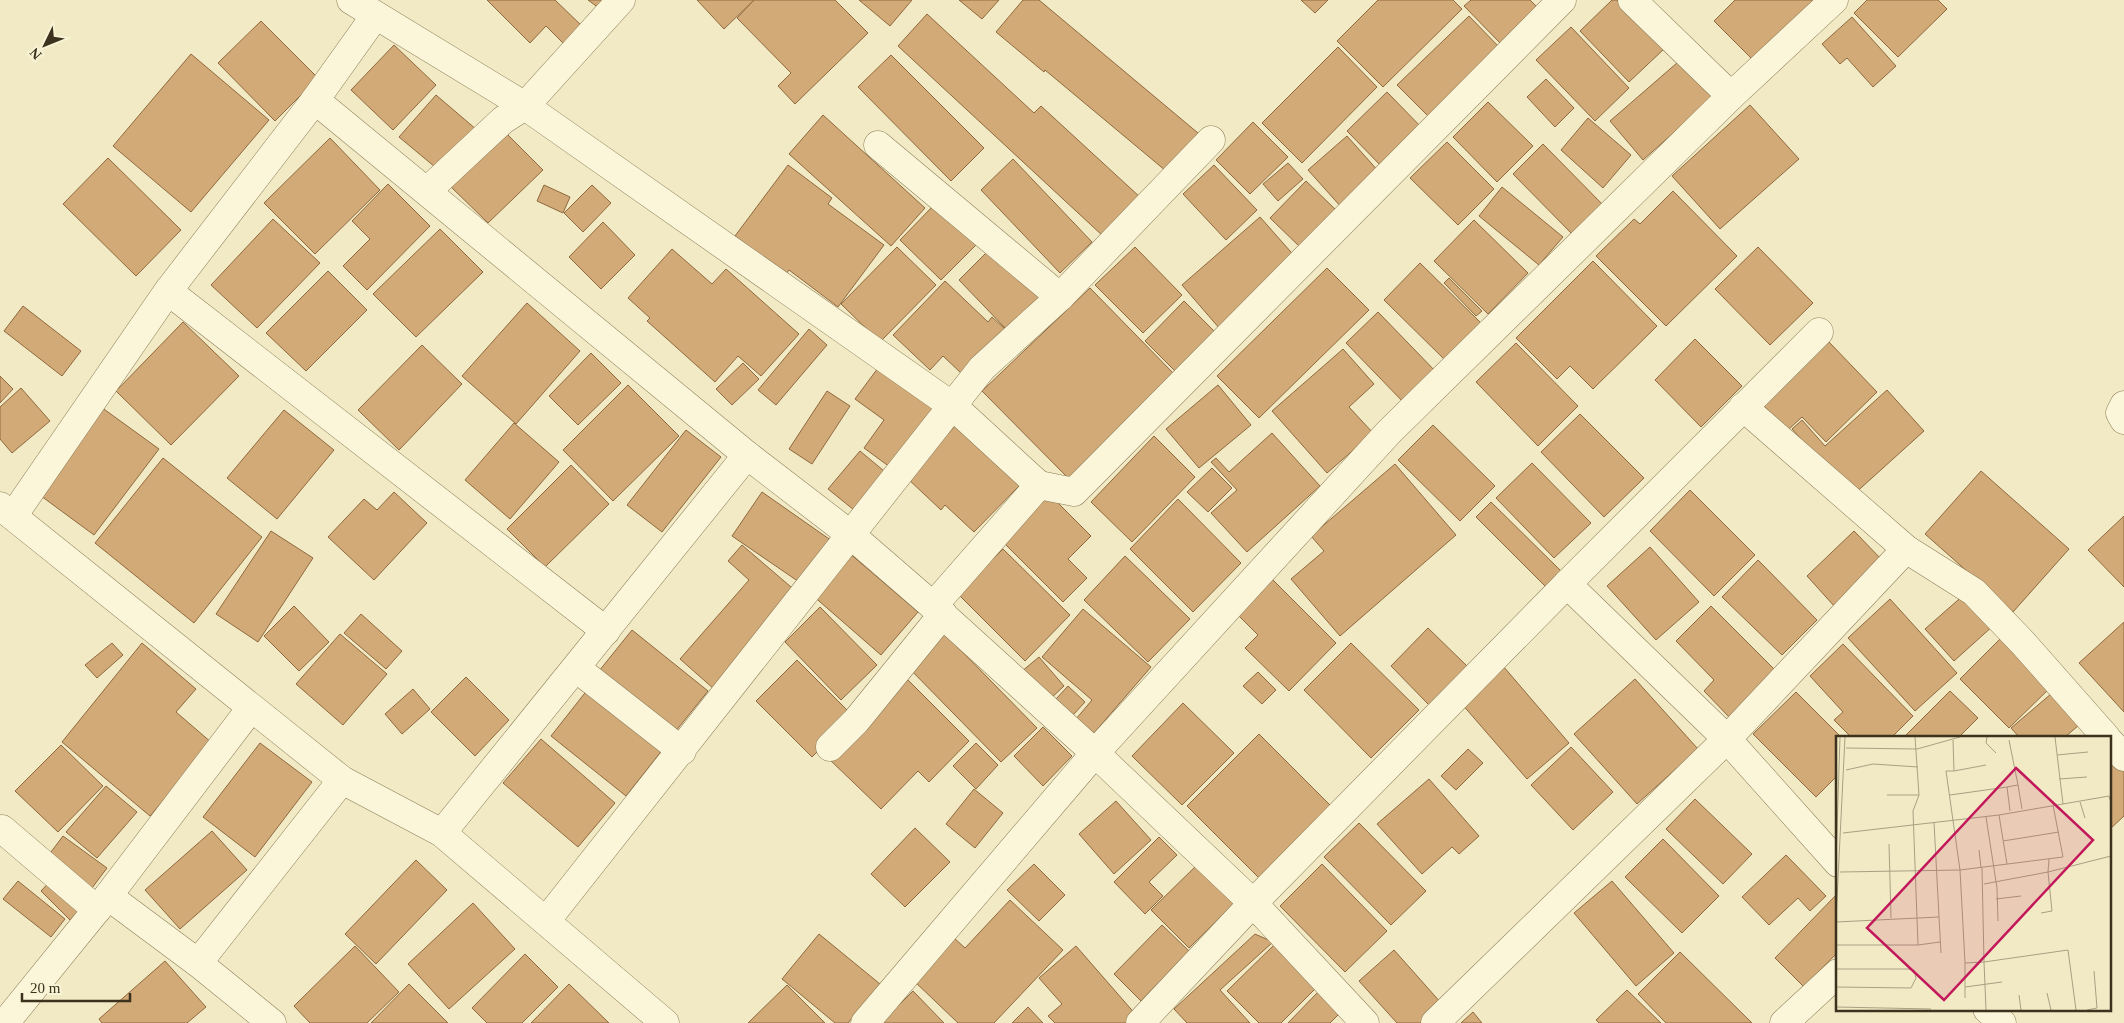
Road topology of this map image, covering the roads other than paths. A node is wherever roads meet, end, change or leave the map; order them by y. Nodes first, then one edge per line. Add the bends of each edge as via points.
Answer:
1 (351, 0) edge
2 (621, 0) edge
3 (1562, 0) edge
4 (1632, 0) edge
5 (1834, 0) edge
6 (375, 16) junction
7 (1731, 96) junction
8 (315, 100) junction
9 (525, 106) junction
10 (1211, 140) dead end
11 (878, 145) dead end
12 (428, 190) junction
13 (168, 291) junction
14 (1060, 297) junction
15 (1819, 332) dead end
16 (2124, 405) edge
17 (954, 407) junction
18 (1743, 407) junction
19 (2124, 420) edge
20 (747, 455) junction
21 (1039, 486) junction
22 (6, 511) edge
23 (851, 535) junction
24 (1906, 549) junction
25 (1567, 584) junction
26 (938, 610) junction
27 (606, 631) junction
28 (576, 668) junction
29 (251, 708) junction
30 (2105, 736) edge
31 (1726, 740) junction
32 (2112, 744) edge
33 (830, 746) dead end
34 (682, 752) junction
35 (1095, 752) junction
36 (2124, 757) edge
37 (342, 780) junction
38 (2, 829) dead end
39 (442, 833) junction
40 (1836, 861) edge
41 (102, 903) junction
42 (1252, 903) junction
43 (546, 921) junction
44 (198, 963) junction
45 (1836, 975) edge
46 (1988, 1010) edge
47 (5, 1023) edge
48 (272, 1023) edge
49 (666, 1023) edge
50 (865, 1023) edge
51 (1140, 1023) edge
52 (1365, 1023) edge
53 (1436, 1023) edge
54 (1784, 1023) edge
55 (2002, 1023) edge

1 - 6 street
2 - 9 street
3 - 21 street via 1074,492
4 - 7 street
5 - 7 street
6 - 8 street
6 - 9 street
7 - 35 street via 1389,432
8 - 12 street
8 - 13 street
9 - 12 street via 503,120
9 - 17 street
10 - 14 street
11 - 14 street
12 - 20 street
13 - 22 street
13 - 27 street
14 - 17 street via 982,368
15 - 18 street
16 - 19 street via 2120,413
17 - 21 street
17 - 23 street
18 - 24 street
18 - 25 street
20 - 23 street
20 - 27 street
21 - 26 street
22 - 29 street
23 - 26 street
23 - 34 street
24 - 30 street via 1974,592
24 - 31 street
25 - 31 street
25 - 42 street
26 - 33 street via 856,721
26 - 35 street
27 - 28 street
28 - 34 street
28 - 39 street
29 - 37 street
29 - 41 street
31 - 40 street
31 - 53 street
32 - 36 street
34 - 43 street
35 - 42 street
35 - 50 street
37 - 39 street
37 - 44 street
38 - 41 street
39 - 43 street
41 - 44 street
41 - 47 street
42 - 51 street
42 - 52 street
43 - 49 street
44 - 48 street
45 - 54 street
46 - 55 street

